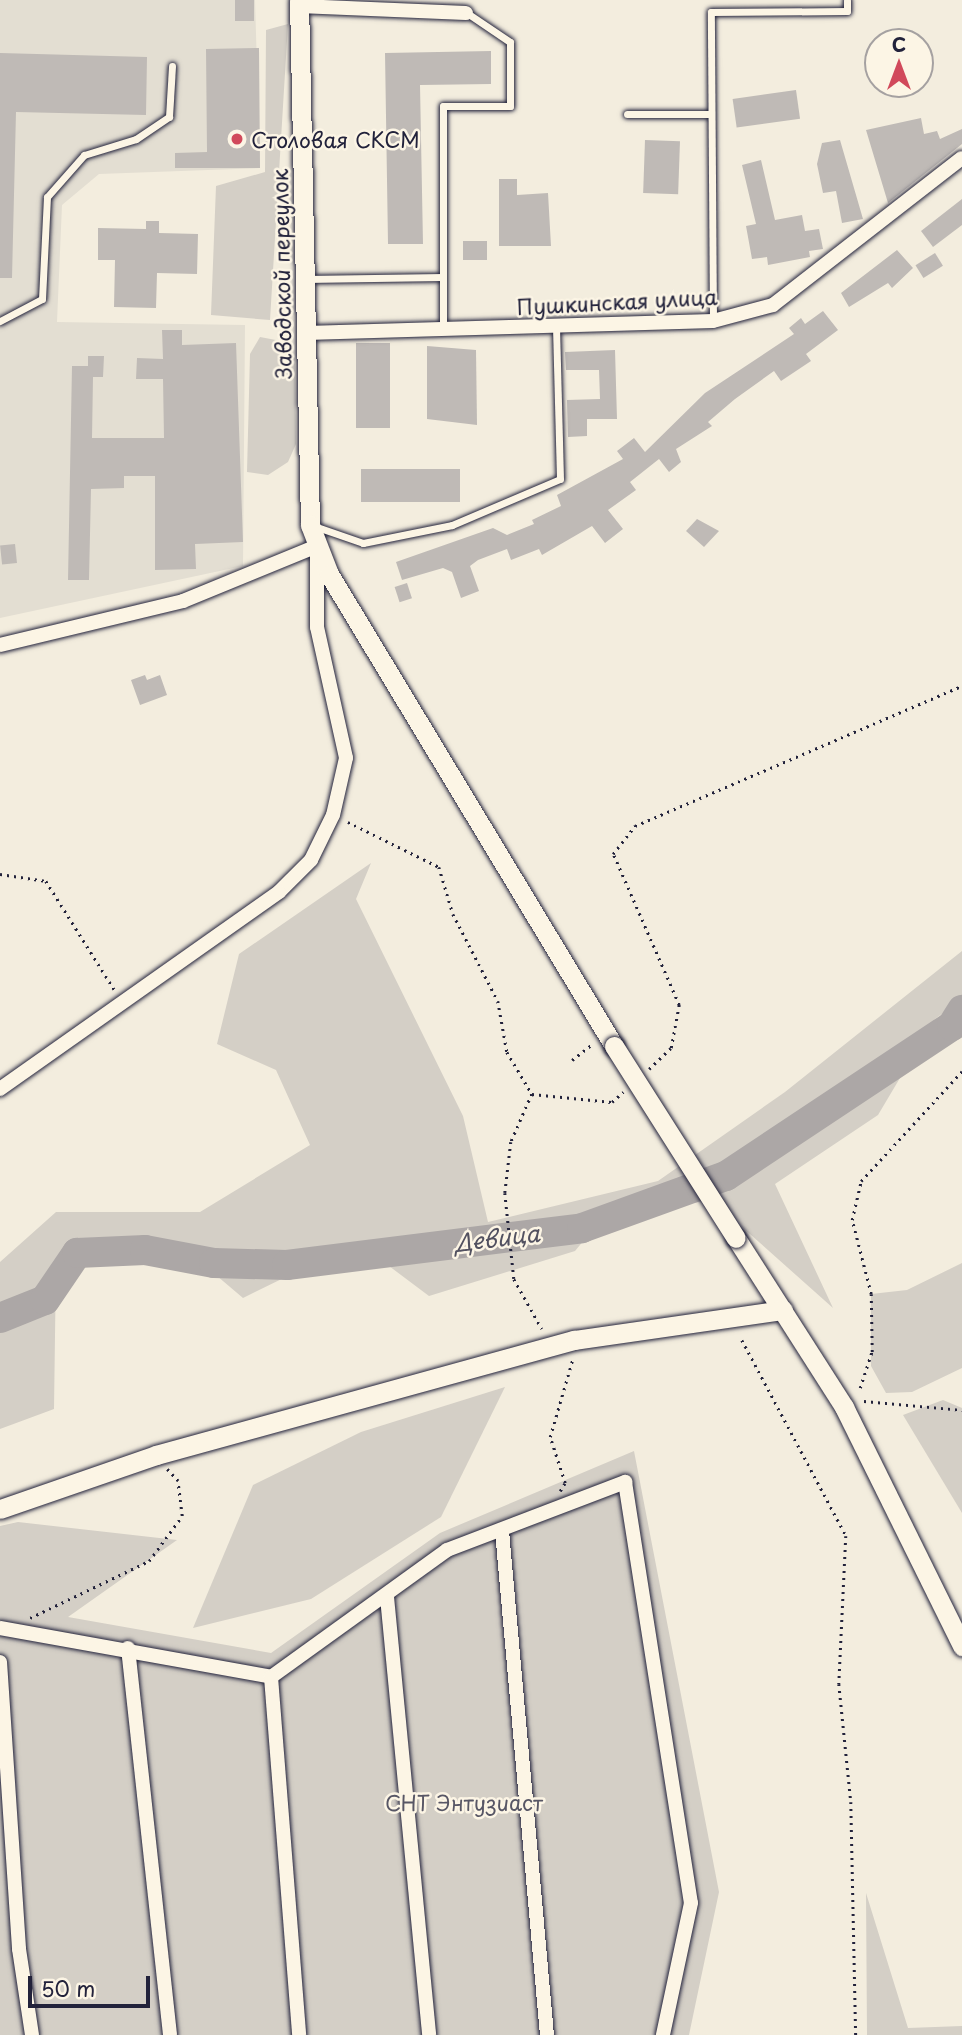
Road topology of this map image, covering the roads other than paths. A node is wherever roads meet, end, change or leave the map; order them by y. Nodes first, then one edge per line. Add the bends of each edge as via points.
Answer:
1 (846, 0) edge
2 (299, 3) edge
3 (467, 13) joint
4 (172, 66) dead end
5 (627, 114) dead end
6 (711, 114) junction
7 (962, 158) edge
8 (443, 277) junction
9 (304, 279) junction
10 (0, 321) edge
11 (713, 321) junction
12 (556, 326) junction
13 (443, 329) junction
14 (306, 333) junction
15 (310, 525) junction
16 (317, 546) junction
17 (0, 645) edge
18 (0, 1089) edge
19 (783, 1310) junction
20 (0, 1509) edge
21 (502, 1531) junction
22 (387, 1597) junction
23 (0, 1628) edge
24 (962, 1646) edge
25 (128, 1648) junction
26 (0, 1662) edge
27 (271, 1676) junction
28 (33, 2035) edge
29 (170, 2035) edge
30 (299, 2035) edge
31 (429, 2035) edge
32 (547, 2035) edge
33 (663, 2035) edge

1 - 6 lane via 847,11 711,12
2 - 3 street
2 - 9 street, Заводской переулок
3 - 8 lane via 510,42 510,106 443,106
4 - 10 lane via 169,117 136,139 84,155 47,197 42,299
5 - 6 lane
6 - 11 lane
7 - 11 street, Пушкинская улица via 773,304
8 - 9 lane
8 - 13 lane
9 - 14 street, Заводской переулок
11 - 12 street, Пушкинская улица
12 - 13 street, Пушкинская улица
12 - 15 lane via 560,479 453,525 363,543
13 - 14 street, Пушкинская улица
14 - 15 street, Заводской переулок
15 - 16 street, Заводской переулок
16 - 17 street via 183,601
16 - 18 street via 317,627 346,758 333,815 311,860 279,891
16 - 19 street, Заводской переулок, bridge via 604,1044
19 - 20 street via 574,1340 156,1455
19 - 24 street, Заводской переулок via 844,1407
21 - 22 street via 447,1550
21 - 32 street
21 - 33 street via 625,1482 691,1903
22 - 27 street
22 - 31 street
23 - 25 street
25 - 27 street
25 - 29 street
26 - 28 street via 19,1949
27 - 30 street

